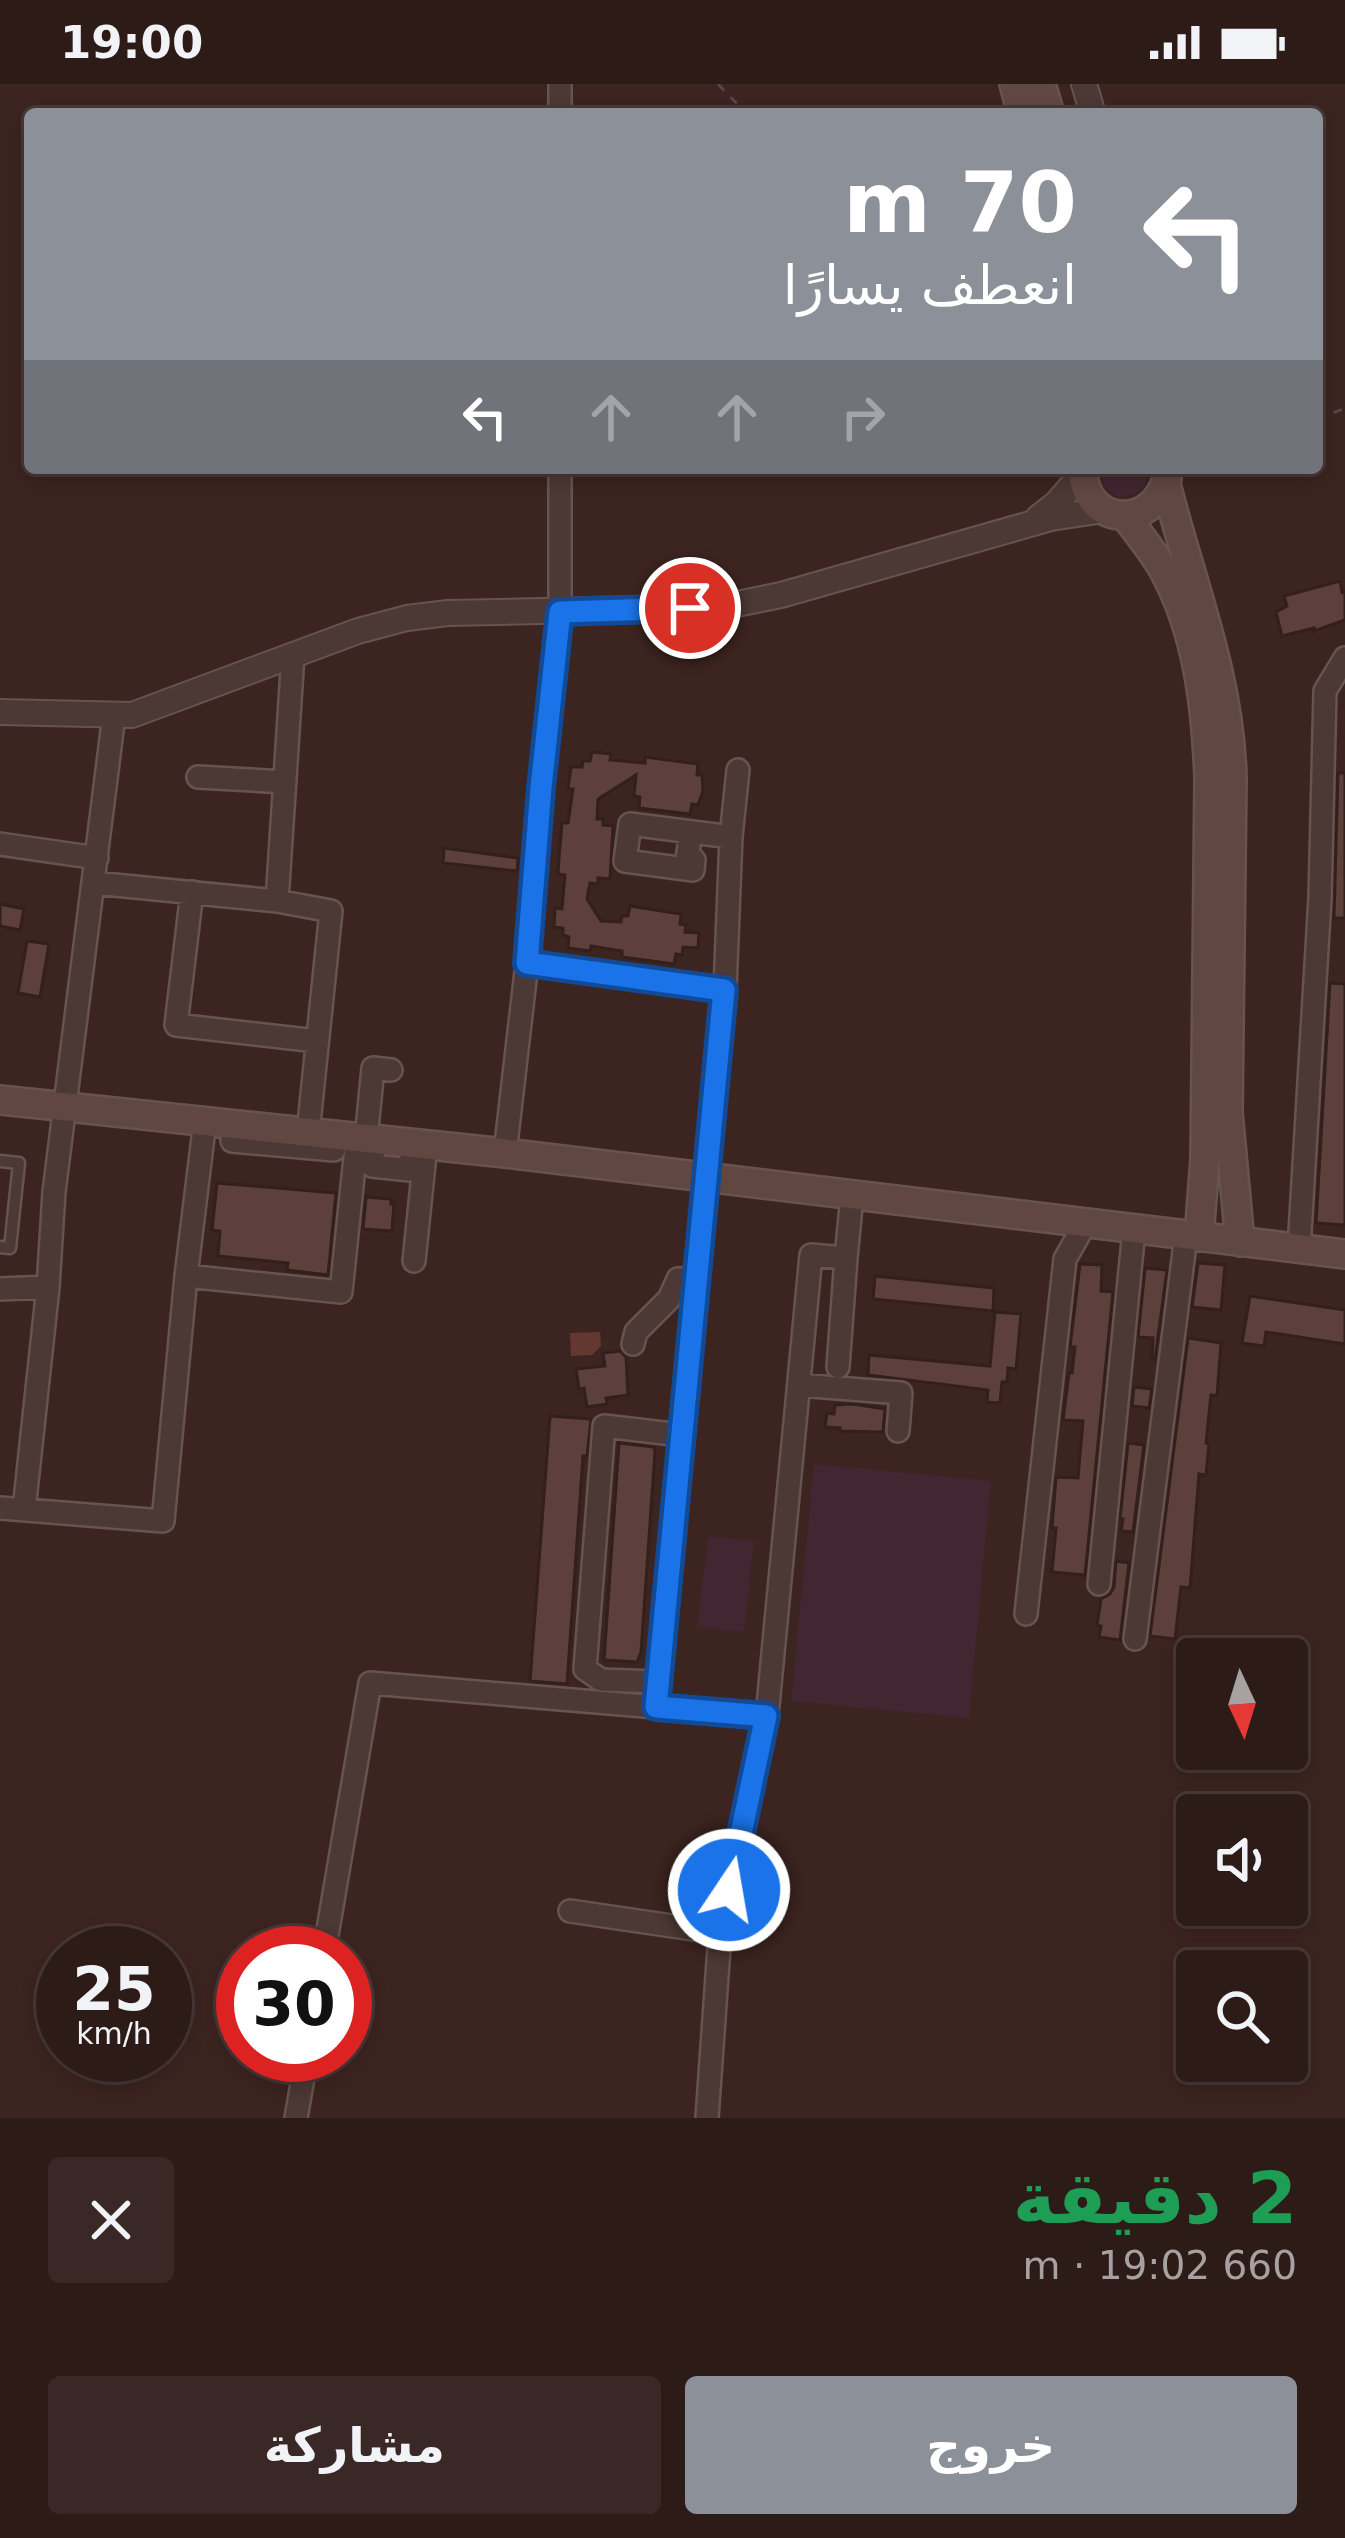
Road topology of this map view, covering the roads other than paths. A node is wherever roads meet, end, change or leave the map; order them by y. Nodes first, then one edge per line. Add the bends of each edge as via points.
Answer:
1 (560, 474) edge
2 (1080, 474) edge
3 (1083, 474) edge
4 (1166, 476) edge
5 (1114, 513) junction
6 (1026, 526) junction
7 (560, 612) junction
8 (293, 655) junction
9 (1345, 658) edge
10 (0, 712) edge
11 (114, 715) junction
12 (739, 770) dead end
13 (198, 777) dead end
14 (285, 782) junction
15 (691, 832) dead end
16 (731, 837) junction
17 (0, 844) edge
18 (97, 858) junction
19 (94, 883) junction
20 (191, 892) junction
21 (277, 901) junction
22 (527, 963) junction
23 (724, 990) junction
24 (316, 1041) junction
25 (392, 1070) dead end
26 (0, 1100) edge
27 (64, 1107) junction
28 (219, 1122) junction
29 (348, 1137) junction
30 (419, 1144) junction
31 (505, 1153) junction
32 (0, 1161) edge
33 (706, 1177) junction
34 (852, 1196) junction
35 (1085, 1224) junction
36 (1134, 1230) junction
37 (1192, 1237) junction
38 (1240, 1242) junction
39 (0, 1247) edge
40 (1299, 1249) junction
41 (1345, 1254) edge
42 (846, 1258) junction
43 (414, 1261) dead end
44 (186, 1276) junction
45 (698, 1278) junction
46 (48, 1287) junction
47 (0, 1289) edge
48 (633, 1344) dead end
49 (838, 1367) dead end
50 (814, 1392) junction
51 (900, 1413) dead end
52 (681, 1435) junction
53 (0, 1508) edge
54 (24, 1510) junction
55 (1099, 1584) dead end
56 (1026, 1614) dead end
57 (1135, 1639) dead end
58 (658, 1682) junction
59 (656, 1707) junction
60 (766, 1716) junction
61 (570, 1911) dead end
62 (329, 1926) edge
63 (720, 1934) junction
64 (302, 2082) edge
65 (296, 2118) edge
66 (707, 2118) edge

1 - 7 street
2 - 6 street
3 - 5 main road via 1088,495
4 - 5 main road via 1151,507
4 - 38 main road via 1229,727 1228,1112
5 - 6 street
5 - 37 main road via 1164,571 1195,660 1207,731 1203,1201
6 - 7 street via 722,607
7 - 8 street via 407,618
7 - 22 street
8 - 11 street
8 - 14 street
9 - 40 street via 1325,691
10 - 11 street
11 - 18 street
12 - 16 street
13 - 14 street
14 - 21 street
15 - 16 street
16 - 23 street
17 - 18 street
18 - 19 street
19 - 20 street
19 - 27 street
20 - 21 street
20 - 24 street via 176,1025
21 - 24 street via 331,911
22 - 23 street
22 - 31 street
23 - 33 street
24 - 29 street
25 - 29 street via 373,1068
26 - 27 main road
27 - 28 main road
27 - 46 street
28 - 29 main road
28 - 44 street
29 - 30 main road
29 - 44 street via 341,1292
30 - 31 main road
30 - 43 street
31 - 33 main road
32 - 39 lane via 19,1162 10,1248
33 - 34 main road
33 - 45 street
34 - 35 main road
34 - 42 street
35 - 36 main road
35 - 56 street via 1065,1259
36 - 37 main road
36 - 55 street
37 - 38 main road
37 - 57 street
38 - 40 main road
40 - 41 main road
42 - 49 street
42 - 50 street via 812,1255
44 - 54 street via 163,1521
45 - 48 street via 678,1279
45 - 52 street
46 - 47 street
46 - 54 street
50 - 51 street via 875,1391 874,1402
50 - 60 street
52 - 58 street
52 - 58 street via 604,1426 585,1670 601,1680
53 - 54 street
58 - 59 street
59 - 60 street
59 - 62 street via 370,1683
60 - 63 street
61 - 63 street
63 - 66 street
64 - 65 street

